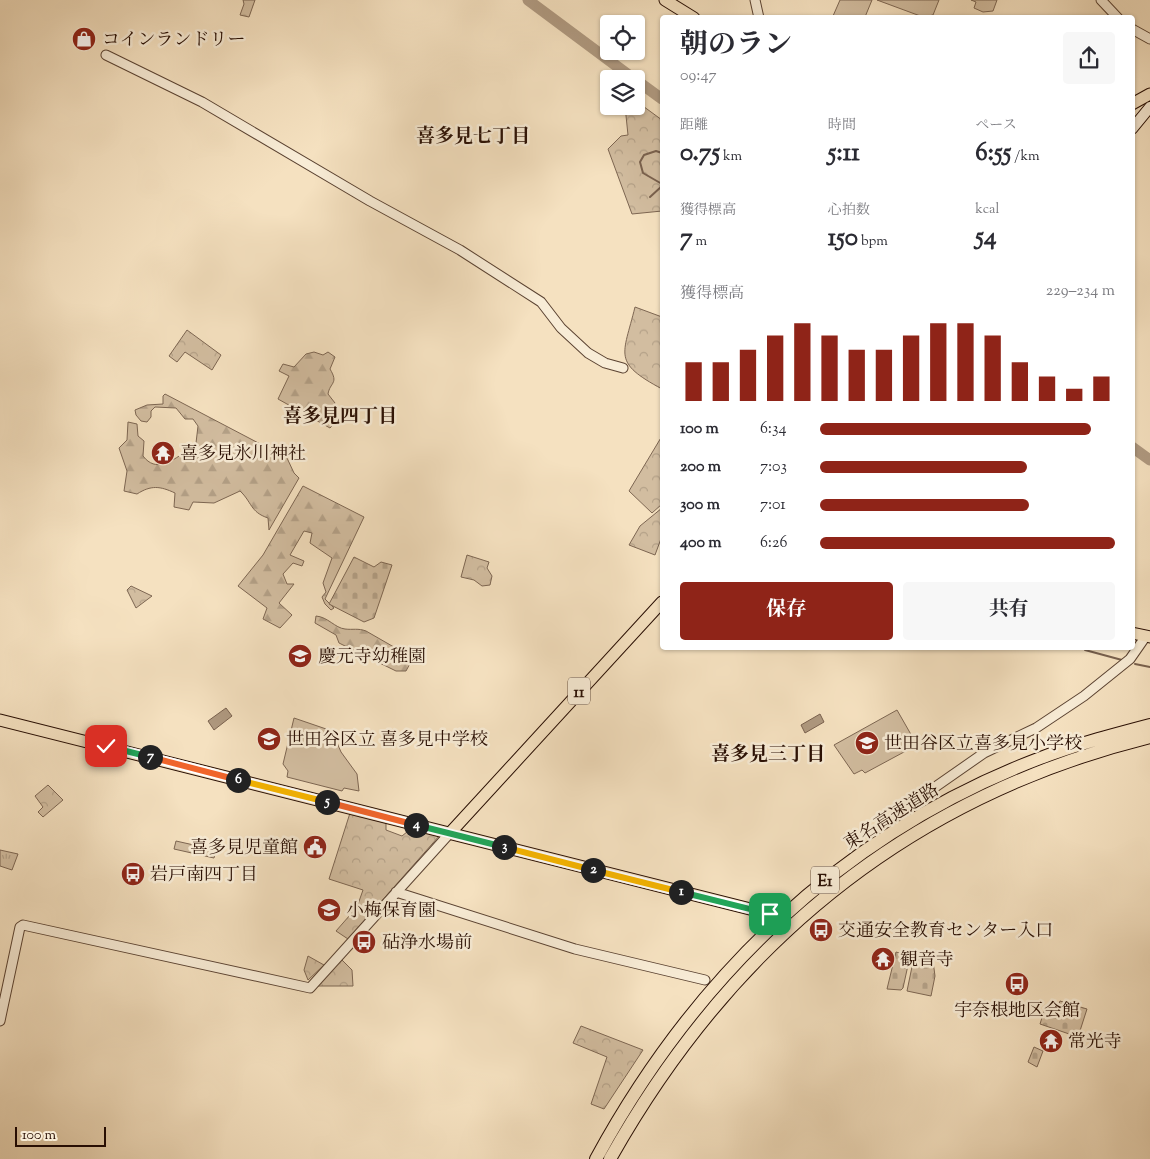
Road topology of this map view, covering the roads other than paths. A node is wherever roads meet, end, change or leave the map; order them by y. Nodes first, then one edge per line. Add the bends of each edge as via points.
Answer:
1 (665, 0) edge
2 (755, 0) edge
3 (1101, 0) edge
4 (689, 15) edge
5 (758, 15) edge
6 (1115, 15) edge
7 (1135, 31) edge
8 (1150, 40) edge
9 (106, 55) dead end
10 (1150, 94) edge
11 (1135, 102) edge
12 (1150, 107) edge
13 (1135, 125) edge
14 (623, 368) dead end
15 (660, 604) edge
16 (1135, 634) edge
17 (1148, 637) edge
18 (0, 720) edge
19 (1150, 725) edge
20 (1150, 737) edge
21 (918, 799) dead end
22 (450, 833) junction
23 (396, 892) junction
24 (770, 914) dead end
25 (705, 980) dead end
26 (2, 1000) edge
27 (0, 1021) edge
28 (596, 1159) edge
29 (610, 1159) edge

1 - 4 main road
2 - 5 street
3 - 6 street
7 - 8 street
9 - 14 street via 202,102 318,168 363,198 460,250 540,302 561,328 588,353
10 - 11 main road
12 - 13 main road
15 - 22 main road, 11
16 - 17 main road
17 - 21 street via 1130,659 1084,696 1036,728 984,753
18 - 22 main road
19 - 28 highway, 東名高速道路 / E1 via 1064,749 972,788 896,830 827,878 750,946 703,998 653,1064
20 - 29 highway, 東名高速道路 / E1 via 1066,762 976,800 910,837 836,888 771,945 714,1006 665,1071
22 - 23 street, 11
22 - 24 main road
23 - 25 street via 575,949
23 - 26 street, 11 via 310,988 23,925
26 - 27 street

